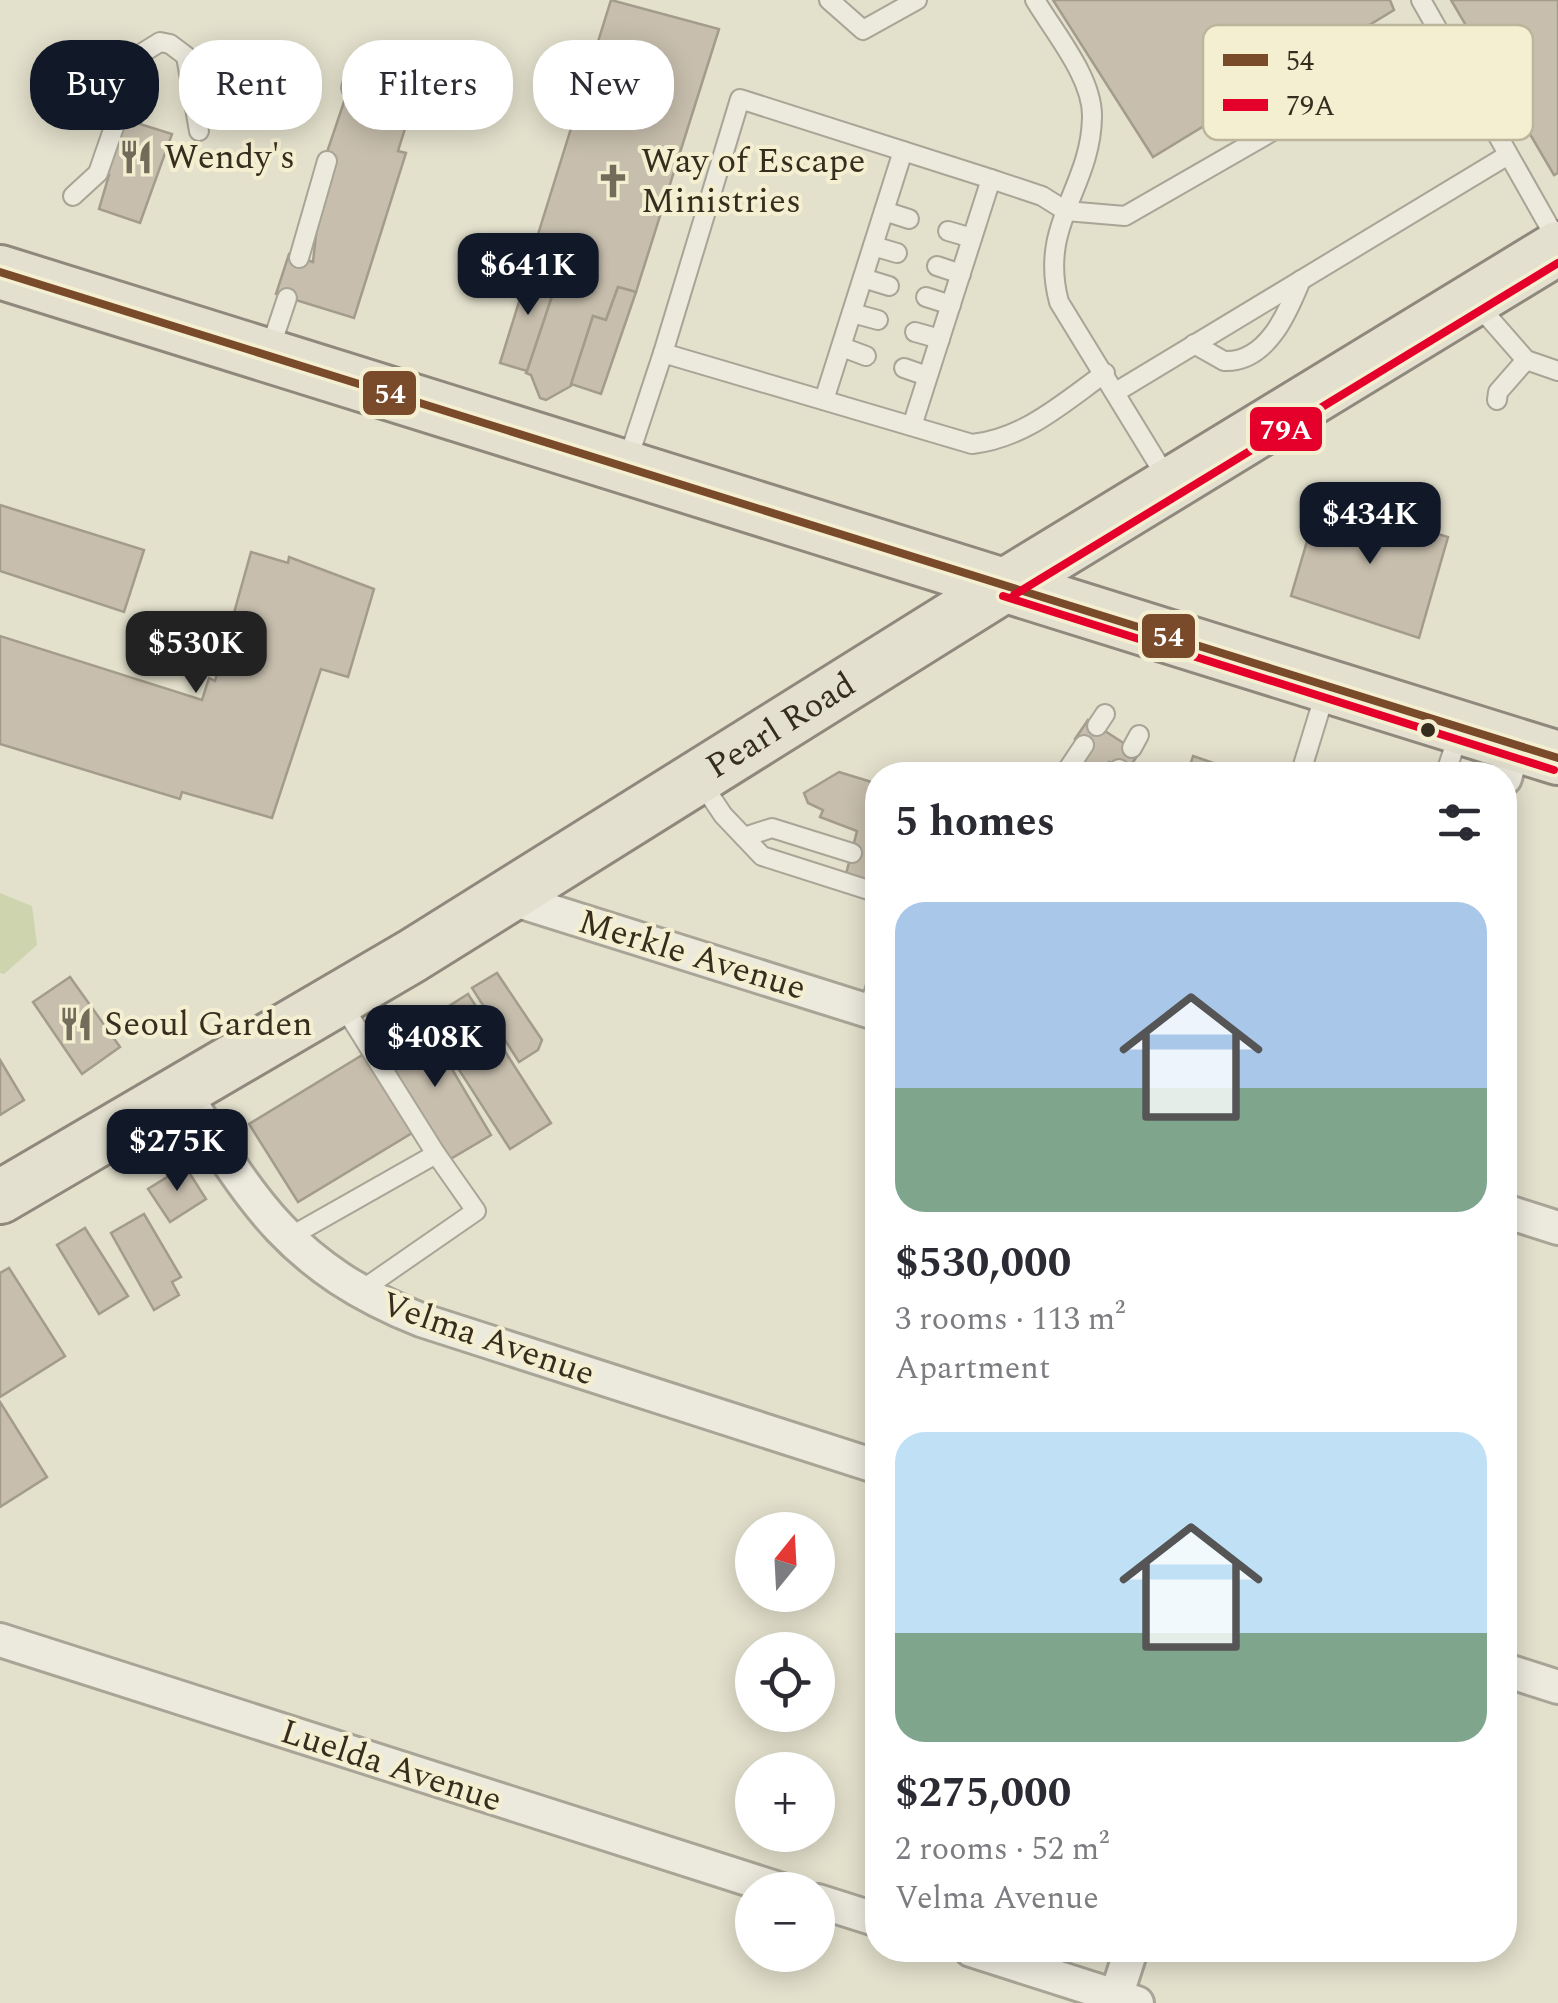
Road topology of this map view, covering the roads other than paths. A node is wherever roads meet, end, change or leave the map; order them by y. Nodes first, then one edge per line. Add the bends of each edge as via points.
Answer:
1 (829, 0) edge
2 (917, 0) edge
3 (1036, 0) edge
4 (1421, 0) edge
5 (1435, 25) edge
6 (199, 131) dead end
7 (1257, 140) edge
8 (1500, 140) edge
9 (904, 151) junction
10 (1508, 154) junction
11 (327, 162) dead end
12 (991, 179) junction
13 (73, 196) dead end
14 (884, 210) junction
15 (1066, 211) junction
16 (910, 219) dead end
17 (948, 231) dead end
18 (972, 238) junction
19 (873, 246) junction
20 (1558, 246) edge
21 (897, 254) dead end
22 (299, 258) dead end
23 (936, 266) dead end
24 (0, 272) edge
25 (960, 274) junction
26 (863, 278) junction
27 (1300, 280) junction
28 (889, 286) dead end
29 (926, 297) dead end
30 (287, 298) dead end
31 (1473, 300) junction
32 (950, 304) junction
33 (852, 313) junction
34 (878, 320) dead end
35 (915, 332) dead end
36 (940, 339) junction
37 (1194, 344) junction
38 (842, 348) junction
39 (663, 353) junction
40 (268, 355) junction
41 (866, 356) dead end
42 (1526, 360) junction
43 (904, 368) dead end
44 (1558, 371) edge
45 (1105, 373) junction
46 (927, 376) junction
47 (1116, 392) junction
48 (824, 400) junction
49 (1497, 400) dead end
50 (912, 426) junction
51 (626, 466) junction
52 (1170, 484) junction
53 (1007, 584) junction
54 (1327, 685) junction
55 (1084, 745) dead end
56 (1453, 751) edge
57 (1526, 760) edge
58 (1073, 762) edge
59 (1304, 762) edge
60 (698, 778) junction
61 (744, 837) junction
62 (852, 854) dead end
63 (865, 889) edge
64 (506, 898) junction
65 (865, 998) edge
66 (340, 1000) junction
67 (183, 1090) junction
68 (436, 1154) junction
69 (0, 1197) edge
70 (1517, 1215) edge
71 (1558, 1228) edge
72 (285, 1239) junction
73 (359, 1292) junction
74 (865, 1463) edge
75 (0, 1640) edge
76 (1517, 1674) edge
77 (1558, 1686) edge
78 (735, 1875) edge
79 (835, 1906) edge
80 (865, 1916) edge
81 (1007, 1962) edge
82 (1129, 1962) edge
83 (1122, 2001) edge

1 - 2 lane via 864,30
3 - 15 lane via 1085,87 1092,114
4 - 5 lane
6 - 13 lane via 186,56 170,44 151,46 139,56 98,173
7 - 15 lane via 1125,216
8 - 10 lane
9 - 12 lane
9 - 14 lane
9 - 39 lane via 740,98
10 - 20 lane
10 - 27 lane
11 - 22 lane
12 - 15 lane
12 - 18 lane
14 - 16 lane
14 - 19 lane
15 - 45 lane via 1050,269 1059,302
17 - 18 lane
18 - 25 lane
19 - 21 lane
19 - 26 lane
20 - 31 main road, Pearl Road
23 - 25 lane
24 - 40 main road
25 - 32 lane
26 - 28 lane
26 - 33 lane
27 - 37 lane
27 - 37 lane via 1279,329 1249,352 1224,361
29 - 32 lane
30 - 40 lane
31 - 42 lane
31 - 52 main road, Pearl Road
32 - 36 lane
33 - 34 lane
33 - 38 lane
35 - 36 lane
36 - 46 lane
37 - 47 lane
38 - 41 lane
38 - 48 lane
39 - 48 lane
39 - 51 lane
40 - 51 main road
42 - 44 lane
42 - 49 lane
43 - 46 lane
45 - 47 lane
45 - 50 lane via 1029,427 998,440 972,444
46 - 50 lane
47 - 52 lane
48 - 50 lane
51 - 53 main road
52 - 53 main road, Pearl Road
53 - 54 main road
53 - 60 main road, Pearl Road
54 - 56 main road
54 - 59 lane
55 - 58 lane
56 - 57 main road
60 - 61 lane
60 - 64 main road, Pearl Road
61 - 62 lane via 772,828
61 - 63 lane via 762,856
64 - 65 street, Merkle Avenue
64 - 66 main road, Pearl Road
66 - 67 main road, Pearl Road
66 - 68 lane
67 - 69 main road, Pearl Road
67 - 72 street, Velma Avenue
68 - 72 lane
68 - 73 lane via 476,1211
70 - 71 street
72 - 73 street, Velma Avenue
73 - 74 street, Velma Avenue via 421,1320
75 - 78 street, Luelda Avenue
76 - 77 street
79 - 80 street
81 - 83 street
82 - 83 street

